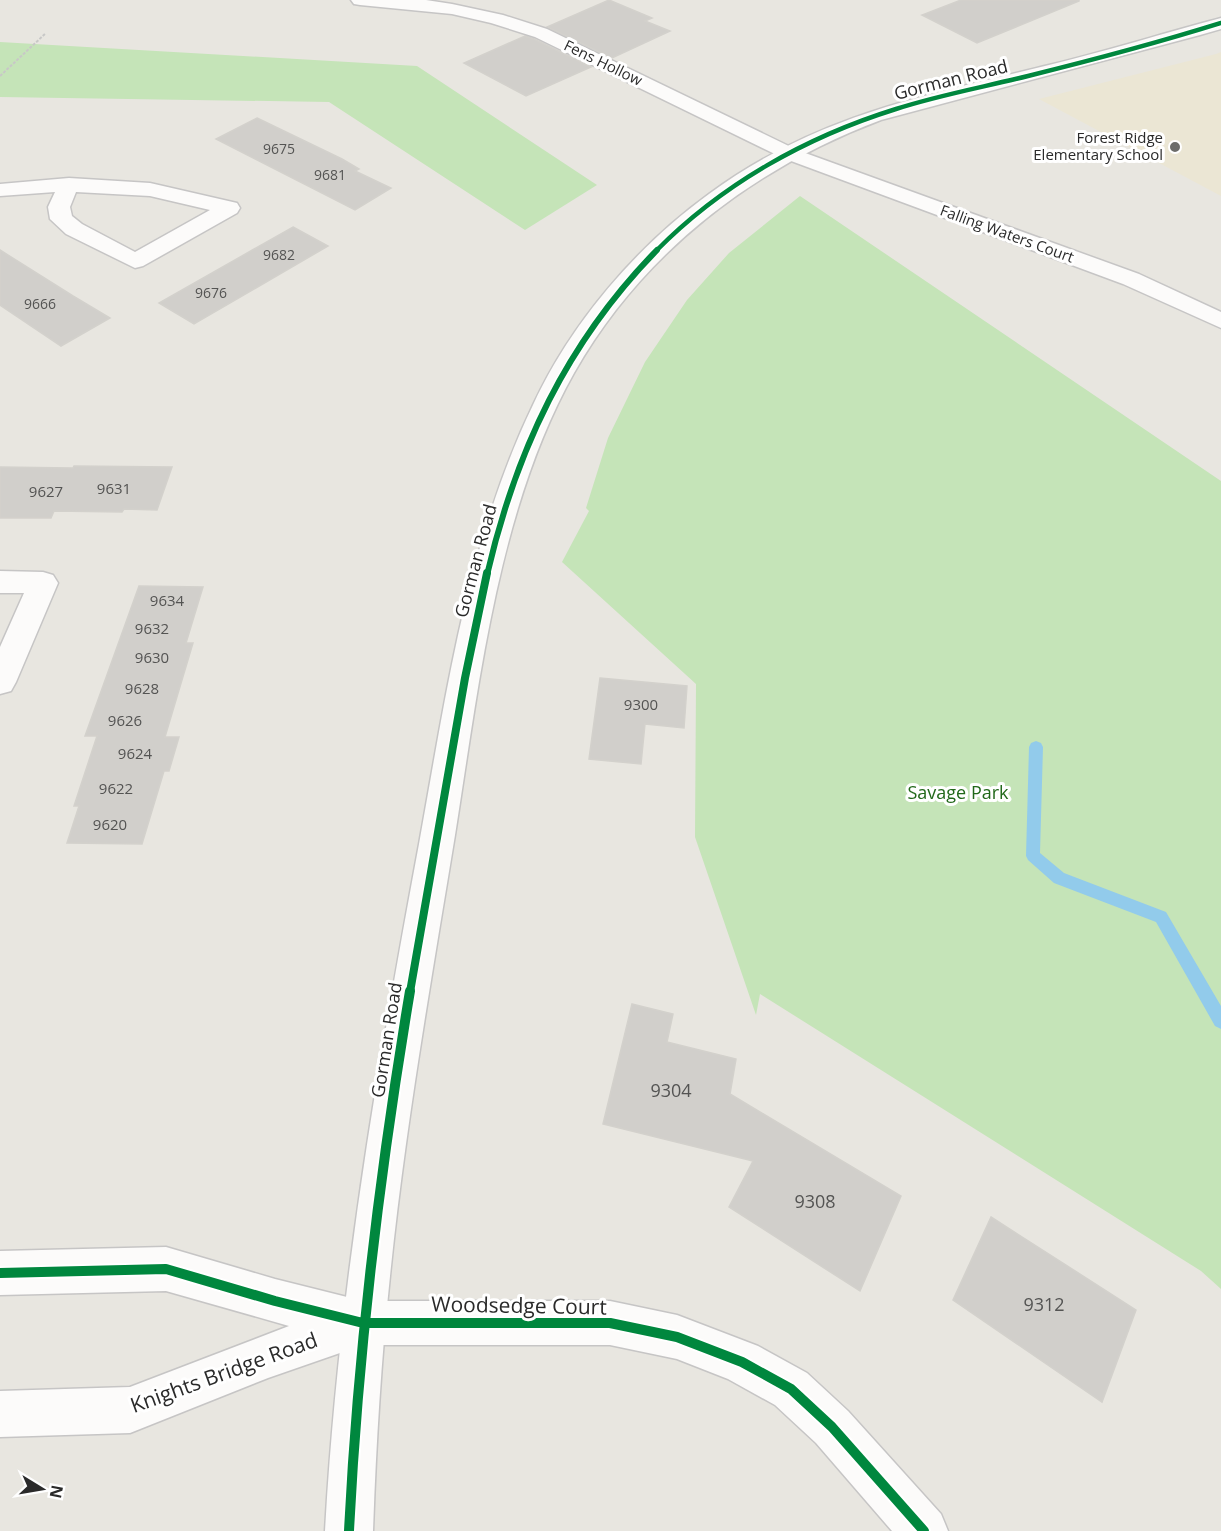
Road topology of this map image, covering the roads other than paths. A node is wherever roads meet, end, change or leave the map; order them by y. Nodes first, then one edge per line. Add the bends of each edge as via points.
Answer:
1 (360, 0) edge
2 (406, 1) edge
3 (1221, 23) edge
4 (790, 154) junction
5 (69, 184) junction
6 (0, 190) edge
7 (1221, 321) edge
8 (0, 582) edge
9 (0, 682) edge
10 (0, 1273) edge
11 (363, 1323) junction
12 (0, 1414) edge
13 (349, 1531) edge
14 (924, 1531) edge

1 - 2 street, Fens Hollow
2 - 4 street, Fens Hollow via 504,19 541,33
3 - 4 street, Gorman Road via 1102,58 898,108
4 - 7 street, Falling Waters Court via 1131,279
4 - 11 street, Gorman Road via 716,199 668,238 627,280 548,397 517,469 494,542 470,652 396,1066
5 - 5 street via 170,193 229,208 135,261 61,219 59,207
5 - 6 street
8 - 9 street via 43,583
10 - 11 street, Knights Bridge Road via 166,1269
11 - 12 street, Knights Bridge Road via 130,1410
11 - 13 street, Gorman Road
11 - 14 street, Woodsedge Court via 610,1323 677,1337 742,1362 791,1389 832,1427

